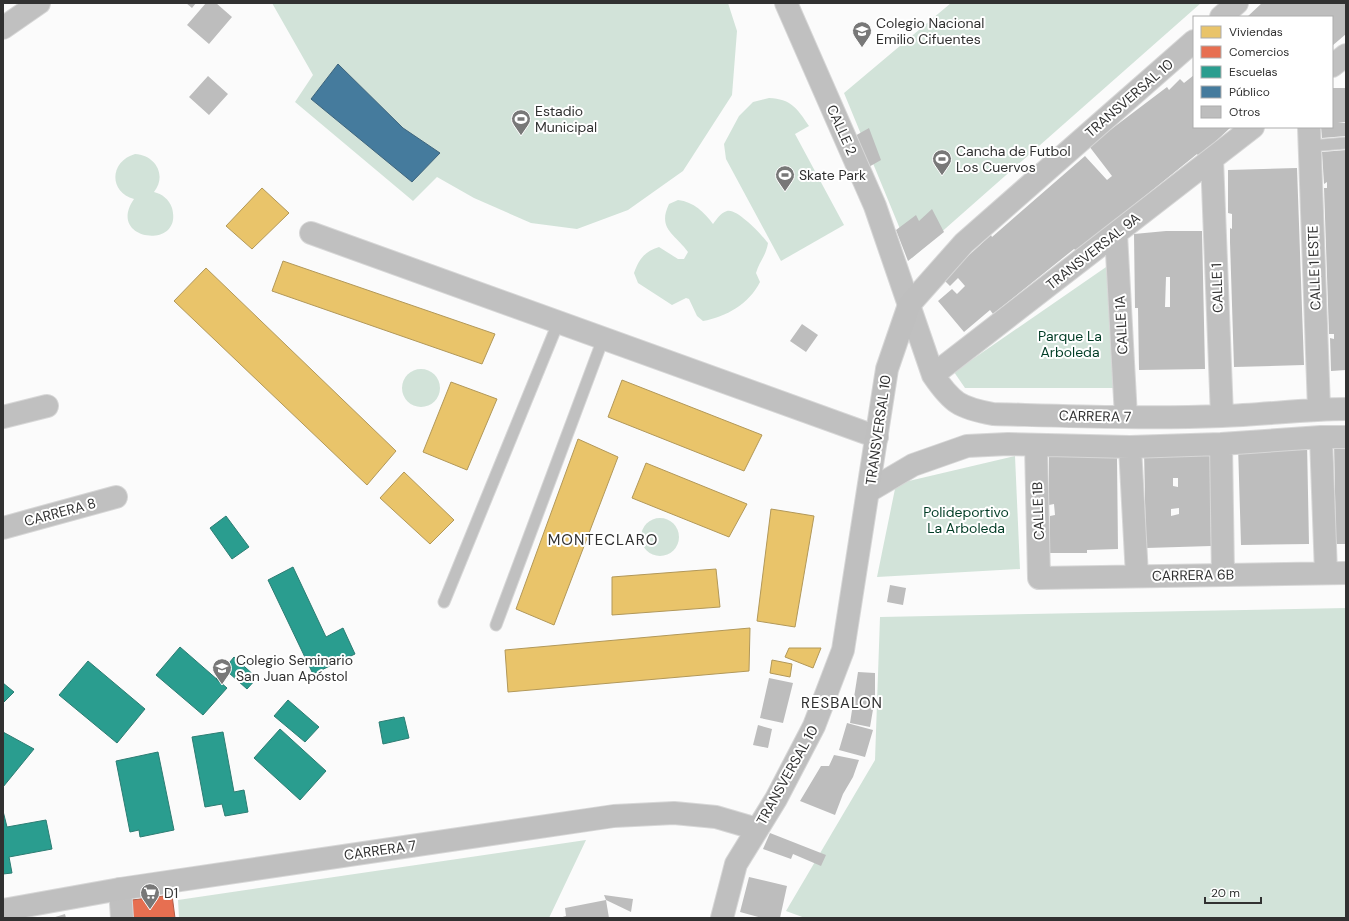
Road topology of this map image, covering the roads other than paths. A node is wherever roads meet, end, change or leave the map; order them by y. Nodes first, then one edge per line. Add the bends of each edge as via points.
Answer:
1 (39, 3) edge
2 (786, 3) edge
3 (1237, 3) edge
4 (1222, 16) edge
5 (3, 28) edge
6 (1193, 42) edge
7 (1346, 55) edge
8 (1333, 65) edge
9 (1252, 128) edge
10 (1310, 136) edge
11 (1346, 143) edge
12 (1212, 159) junction
13 (311, 233) dead end
14 (1116, 234) junction
15 (909, 305) junction
16 (558, 323) junction
17 (603, 339) junction
18 (933, 375) junction
19 (47, 406) dead end
20 (1319, 409) junction
21 (1346, 409) edge
22 (3, 416) edge
23 (1222, 416) junction
24 (1126, 417) junction
25 (877, 437) junction
26 (1321, 437) junction
27 (1346, 437) edge
28 (1221, 444) junction
29 (1036, 445) junction
30 (1130, 447) junction
31 (869, 491) junction
32 (116, 497) dead end
33 (3, 528) edge
34 (1336, 573) edge
35 (1223, 575) junction
36 (1137, 576) junction
37 (1039, 578) joint
38 (444, 602) dead end
39 (496, 625) dead end
40 (757, 829) junction
41 (120, 889) junction
42 (3, 910) edge
43 (122, 918) edge
44 (722, 918) edge

1 - 5 street
2 - 15 street, CALLE 2 via 875,206
3 - 4 main road
6 - 15 main road, TRANSVERSAL 10 via 964,243
7 - 8 street
9 - 12 street, TRANSVERSAL 9A
10 - 11 lane
10 - 20 street, CALLE 1 ESTE
12 - 14 street, TRANSVERSAL 9A
12 - 23 street, CALLE 1
13 - 16 street
14 - 18 street, TRANSVERSAL 9A
14 - 24 street, CALLE 1A
15 - 18 street, CARRERA 7
15 - 25 main road, TRANSVERSAL 10 via 887,369
16 - 17 street
16 - 38 lane
17 - 25 street
17 - 39 lane
18 - 24 street, CARRERA 7 via 946,394 957,403 973,410 993,414
19 - 22 street
20 - 21 street, CARRERA 7
20 - 23 street, CARRERA 7
23 - 24 street, CARRERA 7
25 - 31 main road, TRANSVERSAL 10
26 - 27 street
26 - 28 street
26 - 34 street
28 - 30 street
28 - 35 street
29 - 30 street
29 - 31 street via 967,446 913,465
29 - 37 street, CALLE 1B
30 - 36 street
31 - 40 main road, TRANSVERSAL 10 via 844,650 814,726 776,799
32 - 33 street, CARRERA 8
34 - 35 street, CARRERA 6B
35 - 36 street, CARRERA 6B
36 - 37 street, CARRERA 6B
40 - 41 main road, CARRERA 7 via 716,817 674,813 614,816
40 - 44 main road, TRANSVERSAL 10 via 736,864
41 - 42 main road, CARRERA 7
41 - 43 street

